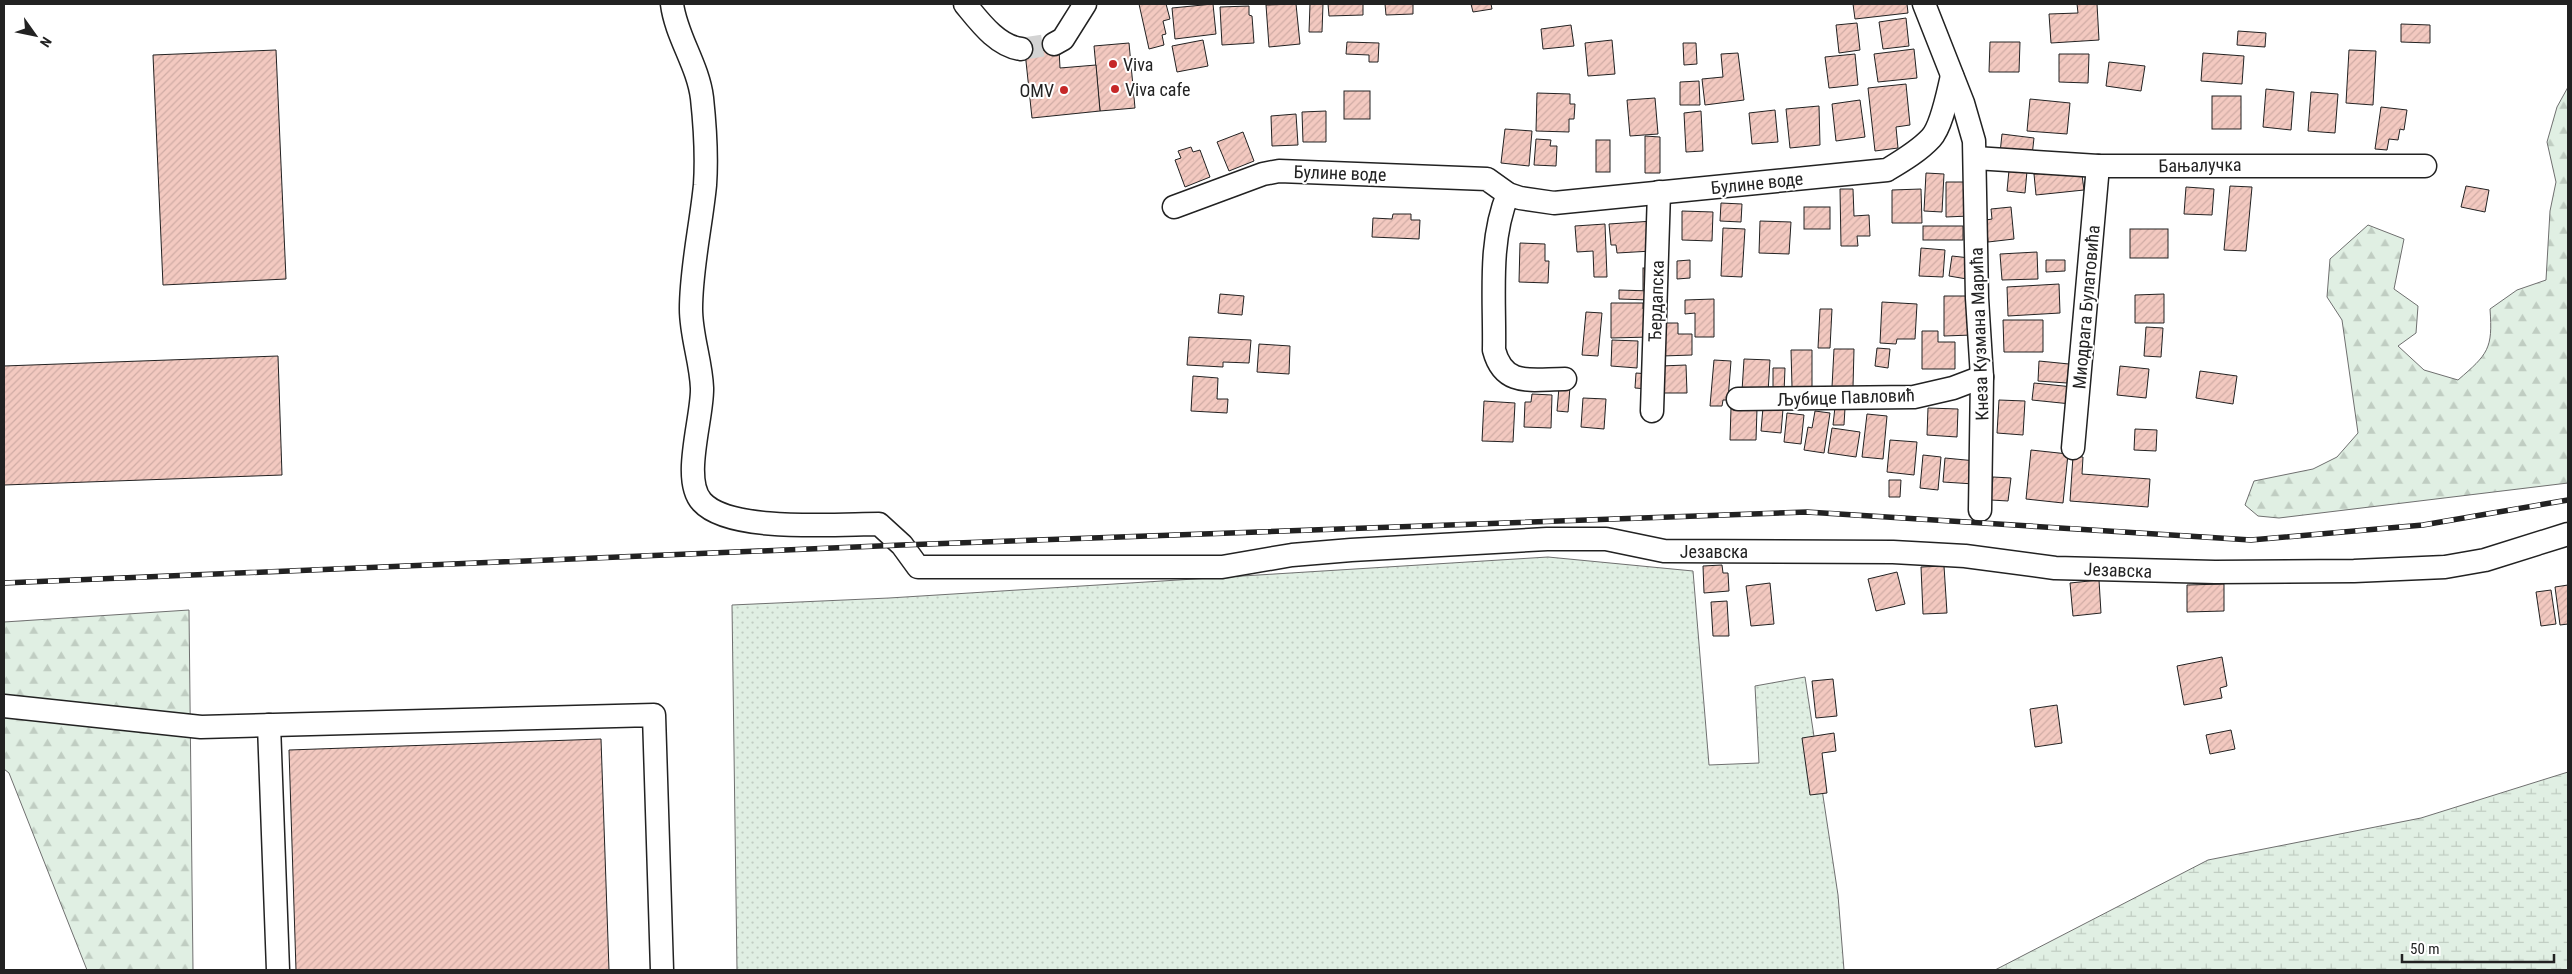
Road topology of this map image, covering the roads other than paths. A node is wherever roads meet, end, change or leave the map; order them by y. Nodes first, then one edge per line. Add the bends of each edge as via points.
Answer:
1 (672, 4) edge
2 (965, 4) edge
3 (1085, 4) edge
4 (1924, 4) edge
5 (1054, 44) tunnel mouth
6 (1021, 50) tunnel mouth
7 (1952, 76) junction
8 (1975, 158) junction
9 (2098, 166) junction
10 (2425, 166) dead end
11 (1659, 192) junction
12 (1508, 194) junction
13 (1174, 207) dead end
14 (1982, 377) junction
15 (1565, 379) dead end
16 (1738, 399) dead end
17 (1652, 411) dead end
18 (2073, 448) dead end
19 (1980, 510) dead end
20 (2568, 534) edge
21 (6, 706) edge
22 (269, 725) junction
23 (278, 970) edge
24 (662, 970) edge

1 - 20 street, Језавска via 702,95 706,144 705,183 691,309 702,386 692,477 702,503 716,512 745,521 777,525 879,524 902,545 918,567 1222,567 1292,555 1546,539 1606,539 1664,551 1893,552 1965,556 2055,568 2354,571 2453,566 2485,560
2 - 6 street via 1001,42
3 - 5 street via 1063,39
4 - 7 street
7 - 8 street via 1970,126
7 - 11 street, Булине воде via 1944,109 1932,137 1908,158 1887,170
8 - 9 street, Бањалучка
8 - 14 street, Кнеза Кузмана Марића
9 - 10 street, Бањалучка
9 - 18 street, Миодрага Булатовића
11 - 12 street, Булине воде via 1554,203 1535,202
11 - 17 street, Ђердапска
12 - 13 street, Булине воде via 1487,179 1279,171
12 - 15 street via 1496,234 1494,350 1498,364 1510,376 1519,379
14 - 16 street, Љубице Павловић via 1914,398
14 - 19 street, Кнеза Кузмана Марића
21 - 22 street via 201,727
22 - 23 street
22 - 24 street via 654,715

